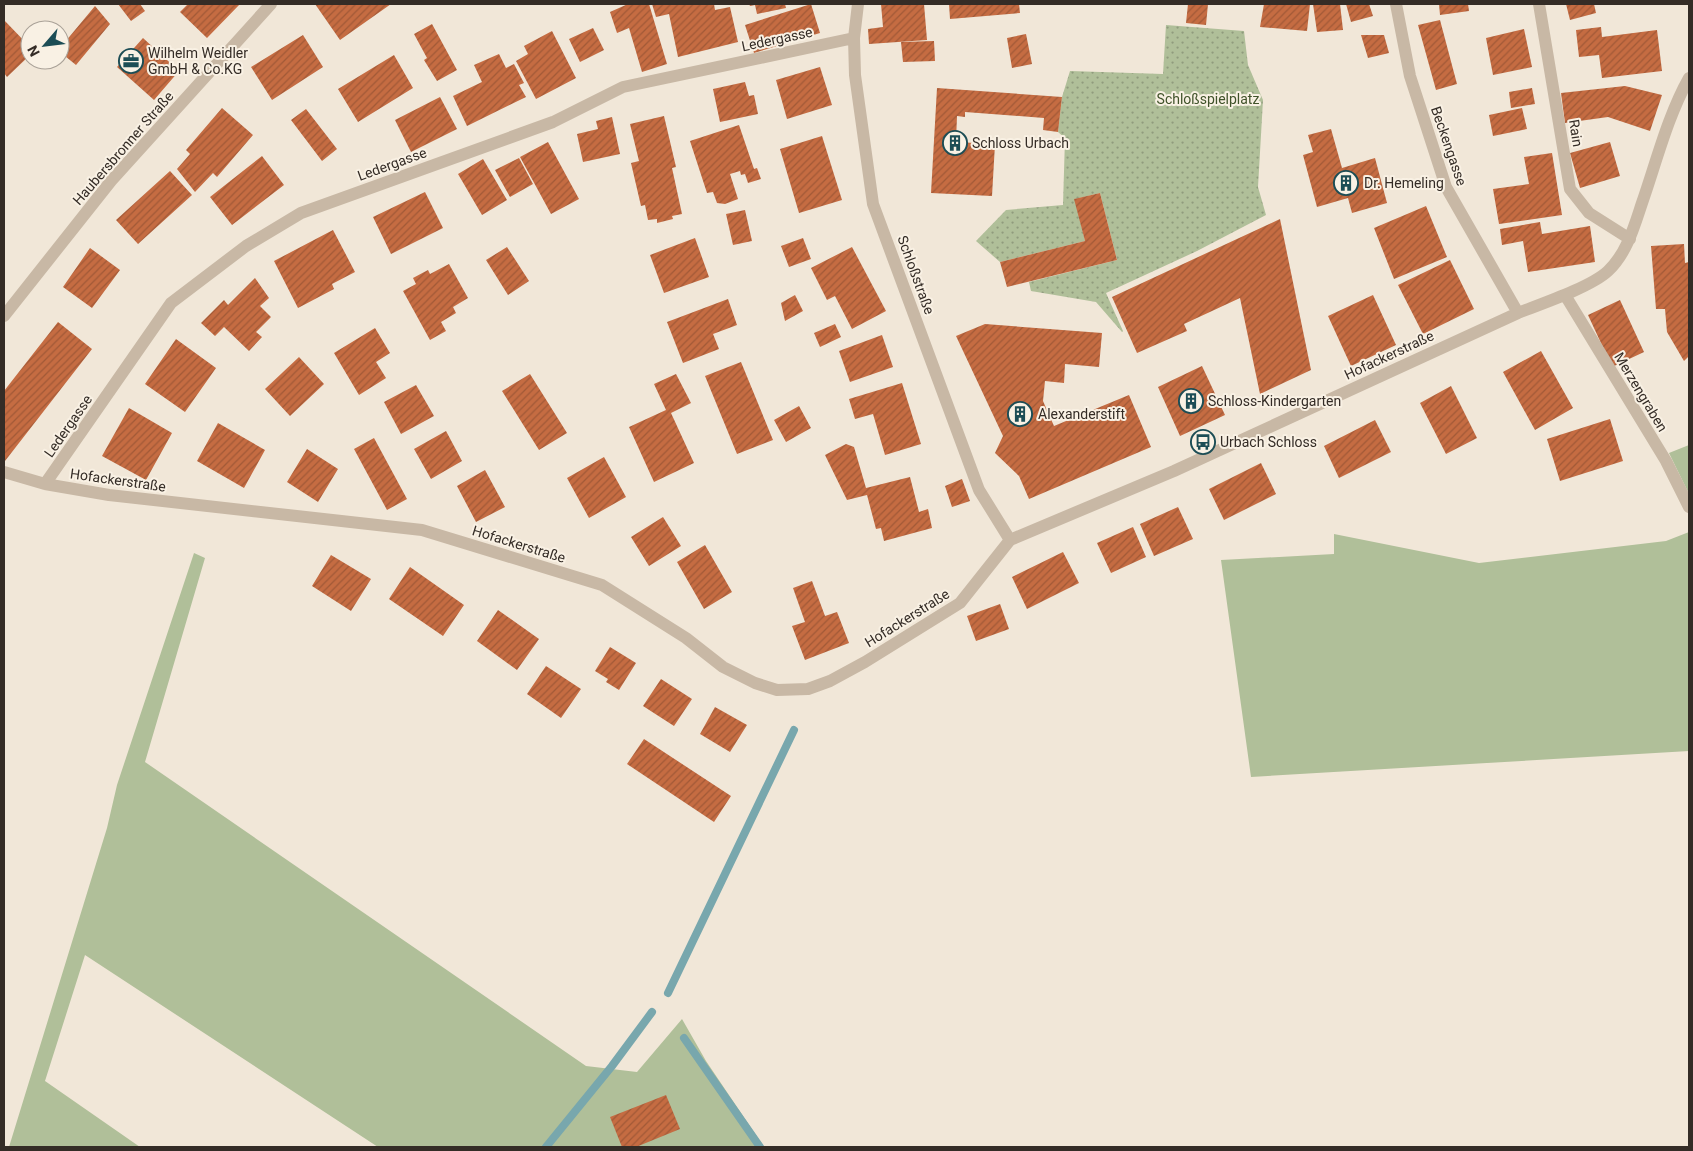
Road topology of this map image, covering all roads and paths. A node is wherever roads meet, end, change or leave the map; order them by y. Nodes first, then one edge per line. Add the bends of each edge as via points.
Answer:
1 (271, 4) edge
2 (858, 4) edge
3 (1396, 4) edge
4 (1539, 4) edge
5 (854, 38) junction
6 (1689, 78) edge
7 (1630, 239) junction
8 (1565, 295) junction
9 (1518, 313) junction
10 (4, 316) edge
11 (4, 472) edge
12 (45, 484) junction
13 (1689, 507) edge
14 (1010, 540) junction

1 - 10 street, Haubersbronner Straße via 111,181
2 - 5 street, Schloßstraße
3 - 9 street, Beckengasse via 1410,76 1446,187
4 - 7 street, Rain via 1570,189 1589,213
5 - 12 street, Ledergasse via 624,87 553,122 301,213 246,246 171,303
5 - 14 street, Schloßstraße via 855,75 873,204 979,490
6 - 7 street, Hofackerstraße
7 - 8 street, Hofackerstraße via 1607,272
8 - 9 street, Hofackerstraße
8 - 13 street, Merzengraben via 1666,461
9 - 14 street, Hofackerstraße via 1174,471
11 - 12 street, Hofackerstraße
12 - 14 street, Hofackerstraße via 109,495 422,530 602,585 686,638 723,667 777,690 808,689 830,682 960,603

